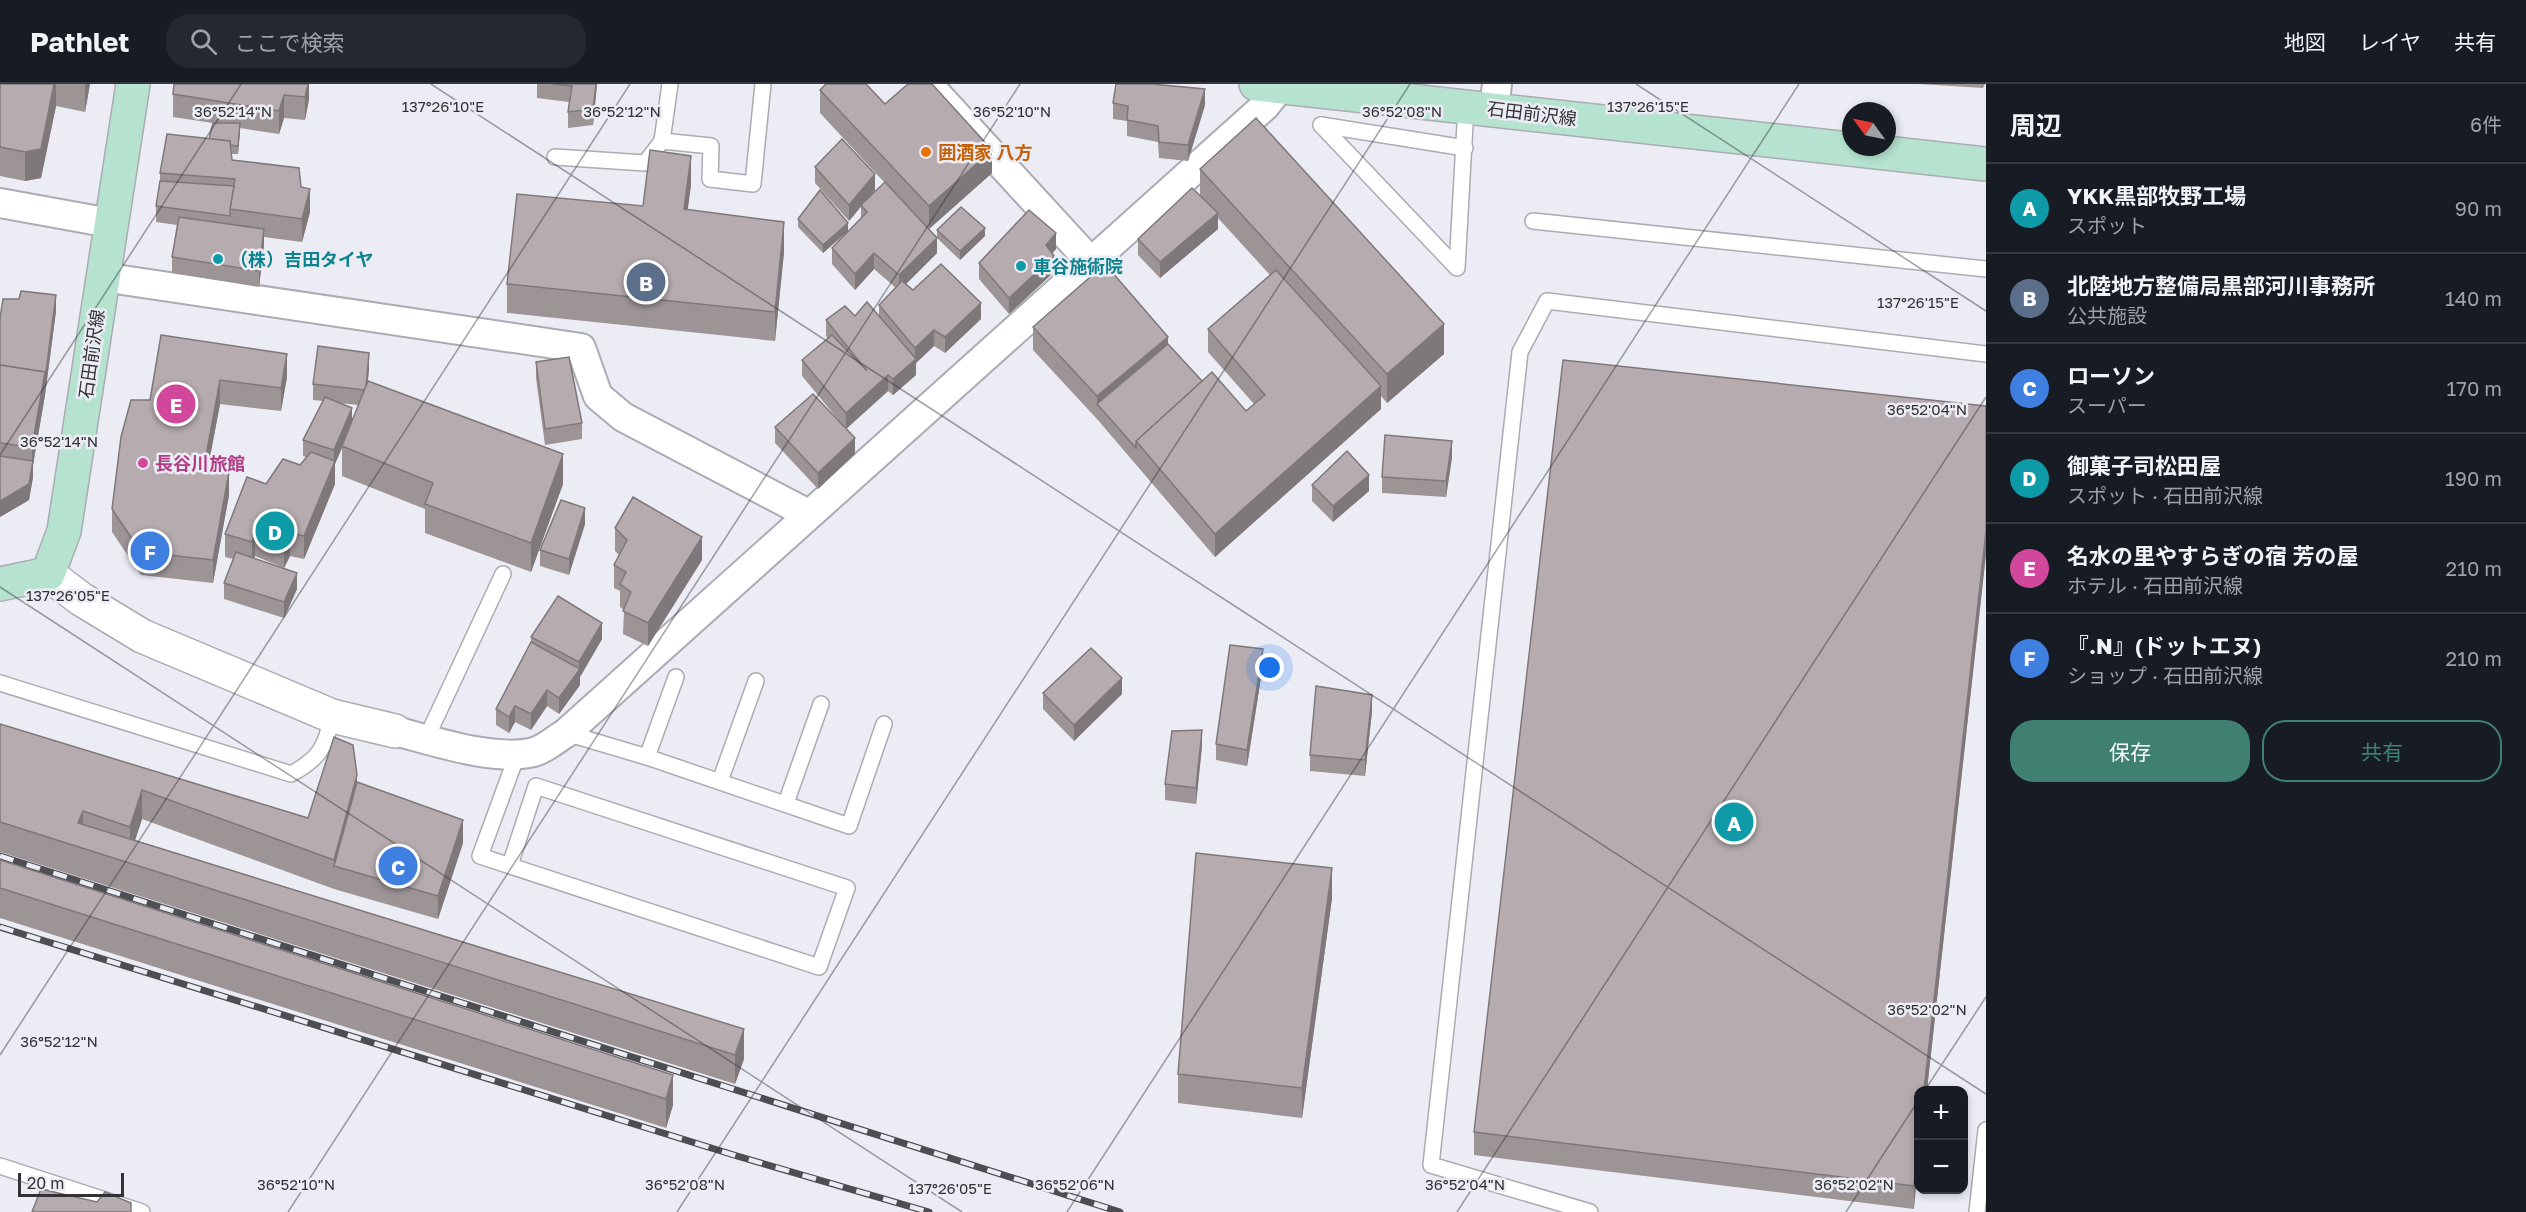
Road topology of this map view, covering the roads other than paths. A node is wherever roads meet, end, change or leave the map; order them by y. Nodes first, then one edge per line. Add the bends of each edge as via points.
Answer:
1 (133, 84) edge
2 (670, 84) edge
3 (764, 84) edge
4 (932, 84) edge
5 (1268, 85) edge
6 (1486, 100) edge
7 (662, 141) junction
8 (1465, 148) junction
9 (555, 157) dead end
10 (1986, 164) edge
11 (3, 212) edge
12 (1533, 220) dead end
13 (110, 223) junction
14 (1090, 261) junction
15 (1986, 269) edge
16 (102, 277) junction
17 (1986, 354) edge
18 (808, 514) junction
19 (48, 574) junction
20 (503, 574) dead end
21 (0, 584) edge
22 (676, 677) dead end
23 (756, 681) dead end
24 (0, 683) edge
25 (821, 704) dead end
26 (332, 716) junction
27 (884, 724) dead end
28 (566, 733) junction
29 (410, 735) junction
30 (517, 755) junction
31 (647, 757) junction
32 (720, 781) junction
33 (786, 804) junction
34 (510, 865) junction
35 (1986, 1130) edge
36 (0, 1166) edge
37 (142, 1212) edge
38 (1590, 1212) edge
39 (1977, 1212) edge

1 - 13 main road, 石田前沢線
2 - 7 lane
3 - 7 lane via 753,184 710,179 711,146
4 - 14 street via 934,91
5 - 6 main road, 石田前沢線
5 - 14 street via 1265,106
6 - 8 lane
6 - 10 main road, 石田前沢線
7 - 9 lane via 645,163
8 - 8 lane via 1457,268 1321,125 1343,129
11 - 13 street
12 - 15 lane
13 - 16 main road, 石田前沢線
14 - 18 street
16 - 18 street via 580,348 598,396 623,417
16 - 19 main road, 石田前沢線 via 71,497 64,531
17 - 38 lane via 1547,301 1520,352 1431,1165
18 - 28 street
19 - 21 main road
19 - 26 street via 142,636
20 - 29 lane
22 - 31 lane
23 - 32 lane
24 - 26 lane via 291,774 311,763 328,737
25 - 33 lane
26 - 29 street
27 - 33 lane via 849,826
28 - 30 street via 536,752
28 - 31 lane
29 - 30 street via 495,754
30 - 34 lane via 480,856
31 - 32 lane
32 - 33 lane
34 - 34 lane via 819,967 847,888 536,786
35 - 39 lane
36 - 37 lane

